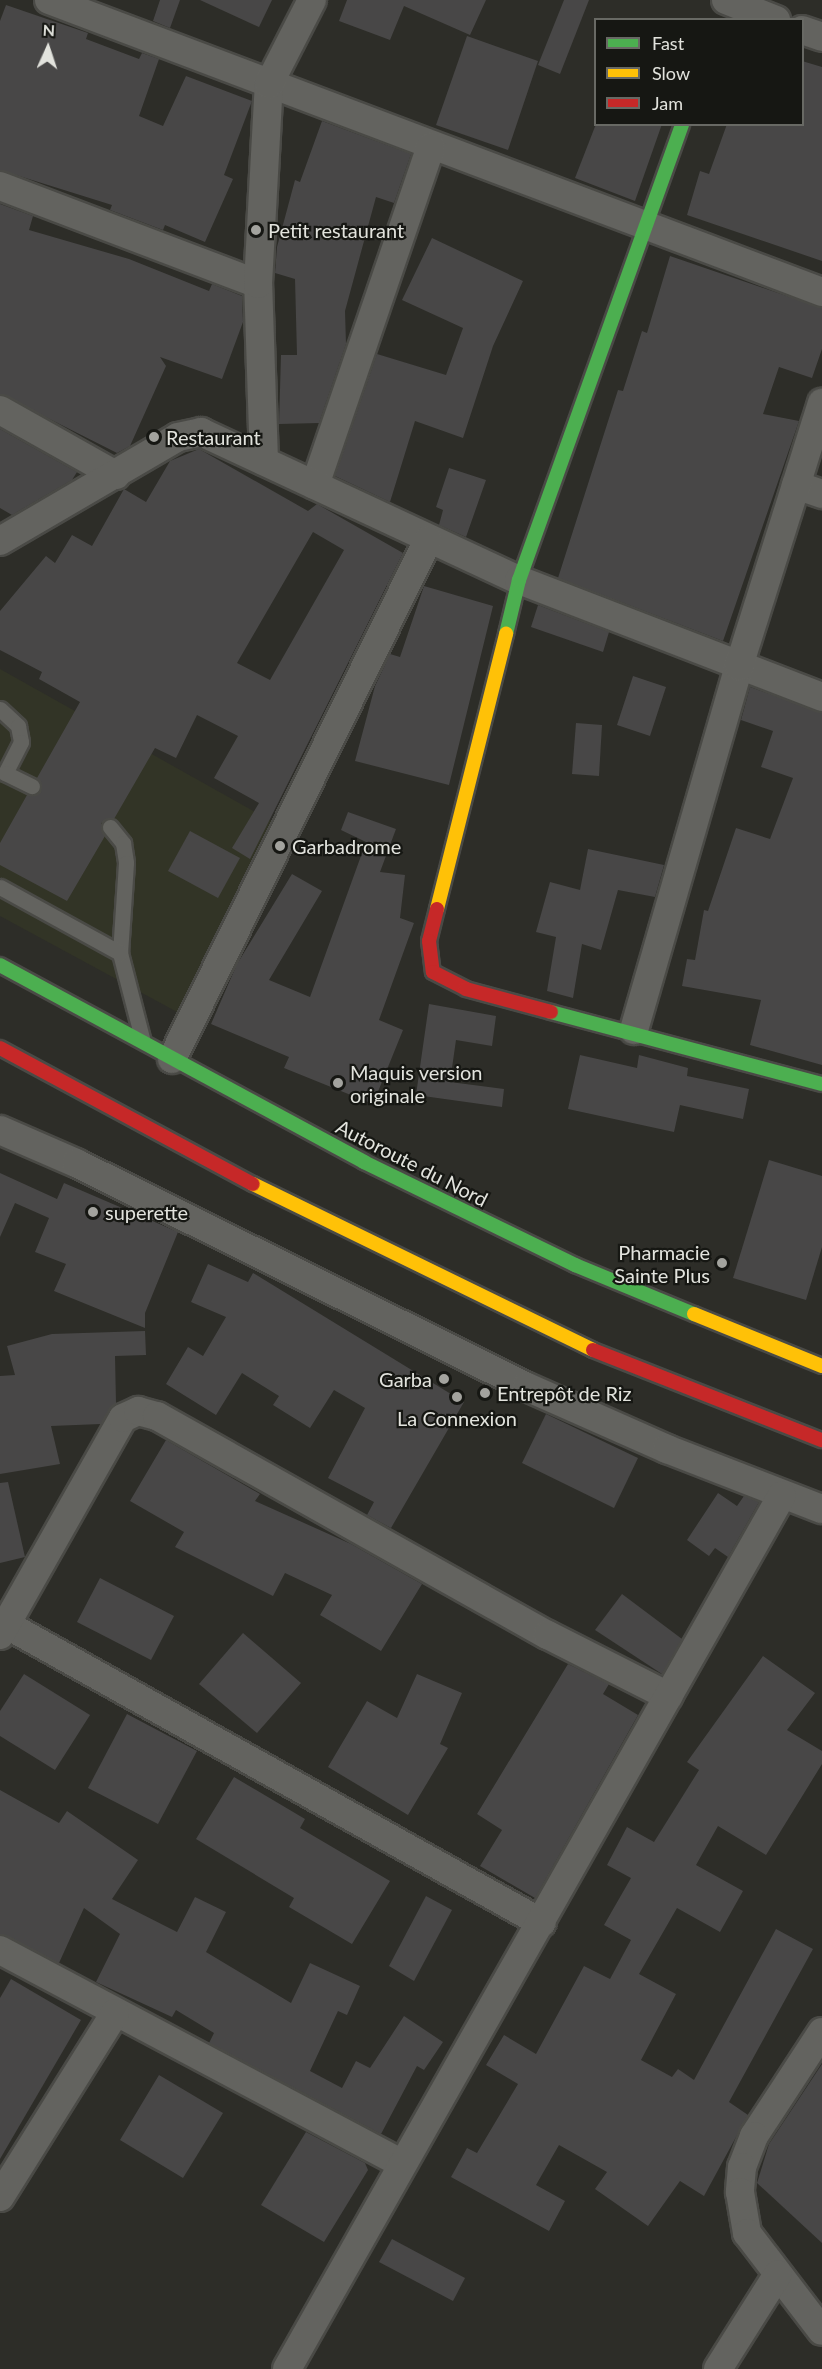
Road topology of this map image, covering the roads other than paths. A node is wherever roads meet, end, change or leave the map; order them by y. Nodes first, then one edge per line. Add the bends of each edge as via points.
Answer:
1 (49, 0) edge
2 (312, 0) edge
3 (725, 7) edge
4 (768, 18) edge
5 (804, 31) edge
6 (822, 37) edge
7 (269, 84) junction
8 (681, 126) edge
9 (431, 146) junction
10 (0, 186) edge
11 (645, 222) junction
12 (258, 284) junction
13 (822, 292) edge
14 (822, 403) edge
15 (0, 410) edge
16 (264, 461) junction
17 (116, 475) junction
18 (315, 484) junction
19 (809, 490) edge
20 (428, 540) junction
21 (0, 541) edge
22 (519, 580) junction
23 (739, 666) junction
24 (822, 697) edge
25 (0, 709) edge
26 (2, 777) edge
27 (32, 786) dead end
28 (110, 827) dead end
29 (0, 887) edge
30 (120, 953) junction
31 (0, 965) edge
32 (634, 1030) junction
33 (143, 1044) junction
34 (0, 1048) edge
35 (7, 1055) edge
36 (172, 1059) junction
37 (822, 1084) edge
38 (0, 1130) edge
39 (822, 1366) edge
40 (822, 1440) edge
41 (782, 1495) junction
42 (822, 1509) edge
43 (2, 1627) edge
44 (668, 1696) junction
45 (542, 1923) junction
46 (0, 1950) edge
47 (115, 2013) junction
48 (822, 2032) edge
49 (400, 2163) junction
50 (0, 2197) edge
51 (778, 2274) junction
52 (822, 2331) edge
53 (287, 2369) edge
54 (718, 2369) edge

1 - 7 street
2 - 7 street
3 - 4 street
5 - 6 street
7 - 9 street
7 - 12 street
8 - 11 main road
9 - 11 street
9 - 18 street
10 - 12 street
11 - 13 street
11 - 22 main road
12 - 16 street
14 - 19 street
15 - 17 street
16 - 17 street via 194,431
16 - 18 street
17 - 21 street
18 - 20 street
19 - 23 street
20 - 22 street
20 - 36 street
22 - 23 street
22 - 32 main road via 429,941 428,961 433,972 449,984
23 - 24 street
23 - 32 street
25 - 26 lane via 18,726 21,742
26 - 27 lane
28 - 30 lane via 123,843 126,863
29 - 30 lane
30 - 33 lane
31 - 33 main road, Autoroute du Nord
32 - 37 main road
33 - 36 main road, Autoroute du Nord
34 - 35 main road
35 - 40 main road via 152,1134 550,1333
36 - 39 main road, Autoroute du Nord via 364,1162 575,1265
38 - 41 street via 76,1163 527,1387
41 - 42 street
41 - 44 street
43 - 44 street via 123,1418 138,1411 157,1416 548,1635
43 - 45 street
44 - 45 street
45 - 49 street
46 - 47 street
47 - 49 street
47 - 50 street
48 - 51 street via 772,2106 741,2167 742,2213 747,2233
49 - 53 street
51 - 52 street
51 - 54 street

